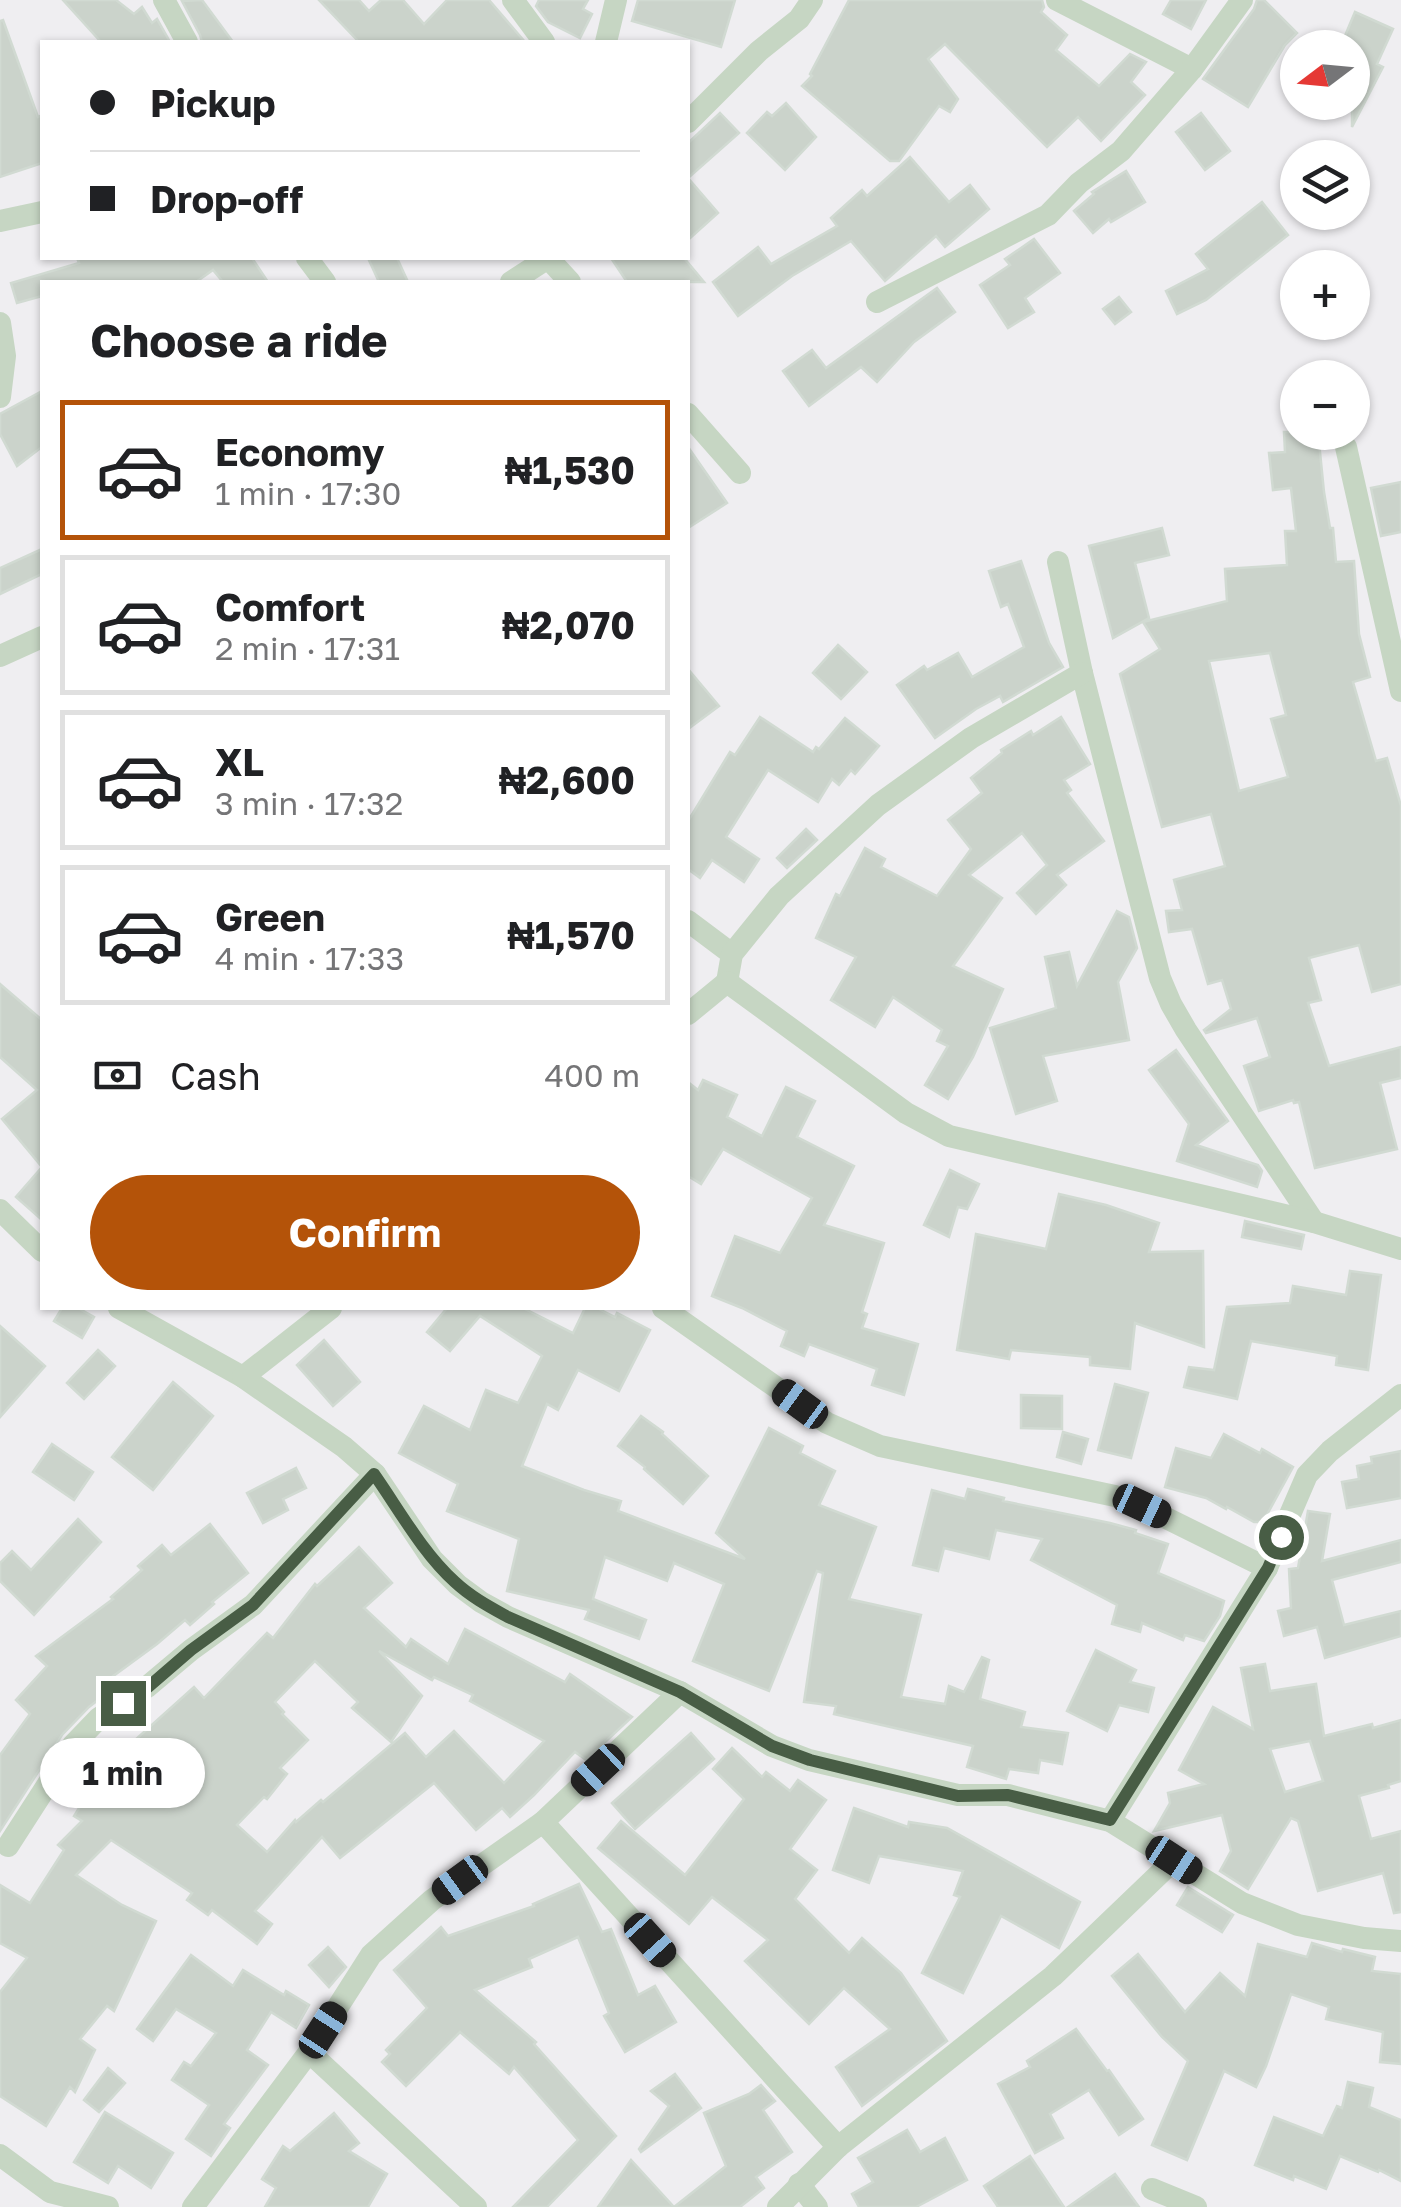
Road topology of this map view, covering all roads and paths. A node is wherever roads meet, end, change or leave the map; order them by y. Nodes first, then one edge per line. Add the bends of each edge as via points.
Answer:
1 (164, 0) edge
2 (513, 0) edge
3 (616, 0) edge
4 (812, 0) edge
5 (1057, 0) edge
6 (1242, 0) edge
7 (186, 40) edge
8 (543, 40) edge
9 (606, 40) edge
10 (1192, 69) junction
11 (690, 120) edge
12 (40, 212) edge
13 (0, 221) edge
14 (545, 260) edge
15 (550, 260) edge
16 (514, 280) edge
17 (568, 280) edge
18 (877, 302) dead end
19 (0, 323) edge
20 (0, 397) edge
21 (690, 416) edge
22 (1347, 450) edge
23 (740, 474) dead end
24 (1058, 562) dead end
25 (40, 638) edge
26 (0, 656) edge
27 (1082, 673) junction
28 (1401, 691) edge
29 (690, 922) edge
30 (732, 954) junction
31 (728, 982) junction
32 (690, 1012) edge
33 (0, 1210) edge
34 (1314, 1222) junction
35 (40, 1249) edge
36 (1401, 1249) edge
37 (123, 1310) edge
38 (328, 1310) edge
39 (666, 1310) edge
40 (244, 1377) junction
41 (1401, 1396) edge
42 (374, 1474) junction
43 (1268, 1568) junction
44 (680, 1692) junction
45 (1110, 1820) junction
46 (543, 1822) junction
47 (8, 1846) dead end
48 (1174, 1860) junction
49 (1401, 1941) edge
50 (308, 2052) junction
51 (838, 2147) junction
52 (0, 2156) edge
53 (799, 2184) junction
54 (1152, 2189) dead end
55 (108, 2207) edge
56 (193, 2207) edge
57 (476, 2207) edge
58 (778, 2207) edge
59 (818, 2207) edge
60 (1196, 2207) edge

1 - 7 street
2 - 8 street
3 - 9 street
4 - 11 street
5 - 10 street
6 - 10 street
10 - 18 street via 1121,150 1048,215
12 - 13 street
14 - 16 street
15 - 17 street
19 - 20 street via 6,356
21 - 23 street
22 - 28 street
24 - 27 street
25 - 26 street
27 - 30 street via 971,738 878,805 779,896
27 - 34 street via 1170,1004
29 - 30 street
30 - 31 street
31 - 32 street
31 - 34 street via 906,1114 949,1136
33 - 35 street
34 - 36 street
37 - 40 street
38 - 40 street
39 - 43 street via 853,1436 1115,1496
40 - 42 street
41 - 43 street via 1307,1475
42 - 44 street via 432,1559 481,1602
42 - 47 street via 253,1605 72,1745
43 - 45 street
44 - 45 street via 772,1746 810,1760 958,1796 1008,1795
44 - 46 street
45 - 48 street
46 - 50 street via 432,1900 371,1956
46 - 51 street
48 - 49 street via 1242,1903 1298,1925
48 - 51 street via 1053,1976
50 - 56 street
50 - 57 street
51 - 53 street
52 - 55 street via 50,2192
53 - 58 street
53 - 59 street
54 - 60 street

